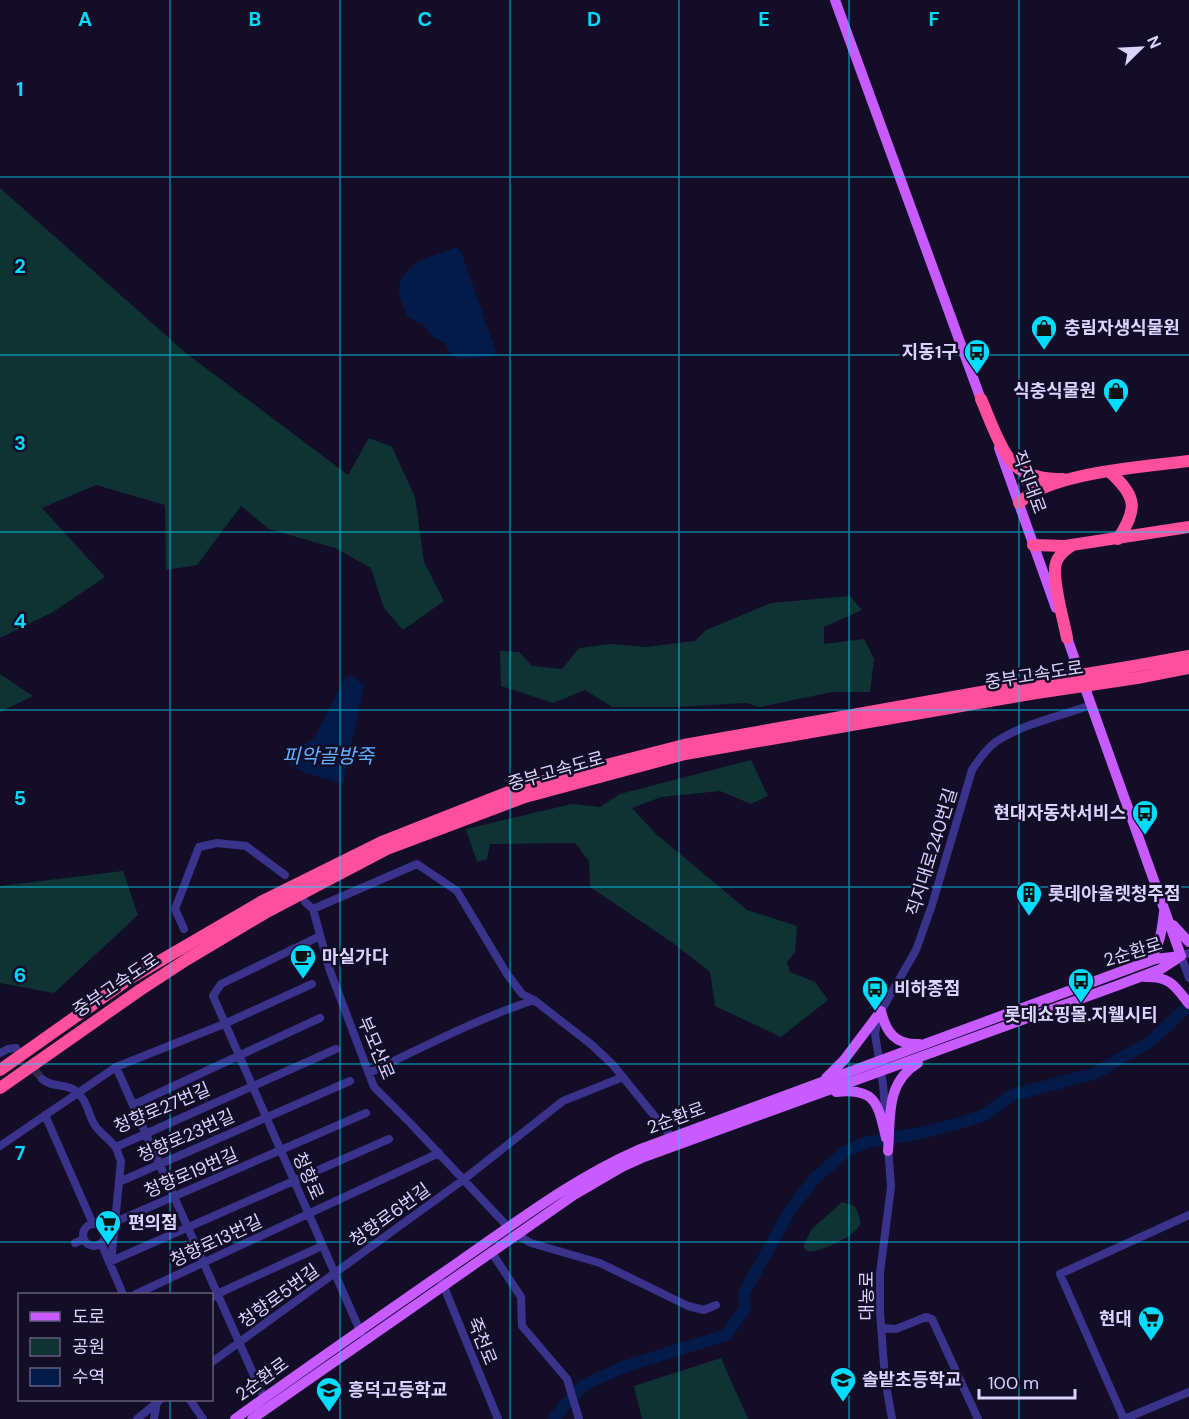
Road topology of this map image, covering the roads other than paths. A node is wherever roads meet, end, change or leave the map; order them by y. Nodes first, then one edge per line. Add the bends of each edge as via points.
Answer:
1 (837, 1) edge
2 (981, 399) junction
3 (1189, 461) edge
4 (1110, 472) junction
5 (1070, 479) junction
6 (1019, 503) junction
7 (1189, 527) edge
8 (1118, 539) junction
9 (1034, 545) junction
10 (1072, 545) junction
11 (1067, 638) junction
12 (1189, 656) edge
13 (1189, 668) edge
14 (1136, 672) junction
15 (1028, 689) junction
16 (1091, 705) junction
17 (285, 875) dead end
18 (305, 902) dead end
19 (313, 909) junction
20 (1164, 909) junction
21 (184, 928) dead end
22 (320, 936) junction
23 (1189, 942) edge
24 (1185, 955) edge
25 (1145, 963) junction
26 (1189, 977) edge
27 (1139, 978) junction
28 (312, 984) dead end
29 (534, 1000) junction
30 (1189, 1004) edge
31 (881, 1011) junction
32 (320, 1018) dead end
33 (224, 1024) junction
34 (873, 1029) junction
35 (927, 1044) junction
36 (958, 1044) junction
37 (16, 1048) dead end
38 (336, 1049) dead end
39 (0, 1053) edge
40 (238, 1056) junction
41 (880, 1066) junction
42 (116, 1067) junction
43 (0, 1070) edge
44 (369, 1073) junction
45 (623, 1077) junction
46 (42, 1079) tunnel mouth
47 (350, 1081) dead end
48 (822, 1082) junction
49 (252, 1087) junction
50 (0, 1088) edge
51 (78, 1093) junction
52 (815, 1095) junction
53 (133, 1105) junction
54 (885, 1109) junction
55 (366, 1113) dead end
56 (45, 1115) junction
57 (266, 1118) junction
58 (146, 1134) junction
59 (389, 1139) dead end
60 (674, 1141) junction
61 (0, 1146) edge
62 (116, 1147) junction
63 (280, 1151) junction
64 (888, 1151) joint
65 (439, 1153) junction
66 (159, 1164) junction
67 (293, 1180) junction
68 (463, 1180) junction
69 (119, 1182) junction
70 (174, 1197) junction
71 (308, 1214) junction
72 (1189, 1215) edge
73 (115, 1222) junction
74 (93, 1224) junction
75 (188, 1227) junction
76 (508, 1227) junction
77 (104, 1230) junction
78 (517, 1235) junction
79 (84, 1239) junction
80 (75, 1243) dead end
81 (101, 1243) junction
82 (322, 1246) junction
83 (492, 1253) junction
84 (109, 1262) junction
85 (204, 1263) junction
86 (335, 1274) junction
87 (441, 1280) junction
88 (123, 1293) edge
89 (138, 1293) edge
90 (214, 1296) edge
91 (716, 1305) dead end
92 (882, 1328) junction
93 (362, 1335) junction
94 (240, 1343) junction
95 (213, 1361) edge
96 (1189, 1392) edge
97 (264, 1398) junction
98 (159, 1401) edge
99 (191, 1401) edge
100 (578, 1415) edge
101 (156, 1417) edge
102 (137, 1419) edge
103 (203, 1419) edge
104 (236, 1419) edge
105 (252, 1419) edge
106 (498, 1419) edge
107 (892, 1419) edge
108 (978, 1419) edge
109 (1124, 1419) edge

1 - 2 main road, 직지대로
2 - 5 highway via 1007,456 1018,468 1036,475
2 - 6 main road, 직지대로
3 - 4 highway
4 - 5 highway
4 - 8 highway via 1126,487 1133,504 1129,521
5 - 6 highway via 1033,492
6 - 9 main road, 직지대로
7 - 8 highway
8 - 10 highway
9 - 10 highway
9 - 11 main road, 직지대로
10 - 11 highway via 1054,565
11 - 16 main road, 직지대로
12 - 14 highway, 중부고속도로
13 - 14 highway, 중부고속도로
14 - 15 highway, 중부고속도로, bridge
15 - 43 highway, 중부고속도로 via 684,745 521,787 384,841 261,902 129,979
15 - 50 highway, 중부고속도로 via 685,754 525,797 387,849 186,960
16 - 20 main road, 직지대로
16 - 31 street, 직지대로240번길 via 996,742 972,770 916,950
17 - 21 street via 246,846 217,843 199,847 175,909
18 - 19 street
19 - 22 street, 부모산로
19 - 29 street via 417,864 457,891 507,974 522,994
20 - 23 main road
20 - 24 main road, 직지대로
20 - 25 main road via 1154,954
22 - 33 street, 청향로 via 221,984 213,996
22 - 44 street, 부모산로
24 - 25 main road, 2순환로
24 - 26 street, 직지대로
24 - 27 main road, 2순환로
25 - 35 main road, 2순환로
27 - 30 main road via 1165,979
27 - 36 main road, 2순환로
28 - 33 street
29 - 44 street
29 - 45 street via 592,1045
31 - 34 main road
31 - 35 main road via 888,1031 900,1042
32 - 40 street
33 - 40 street, 청향로
33 - 42 street
34 - 41 street
34 - 48 main road
35 - 41 main road, 2순환로
36 - 41 main road, 2순환로
36 - 54 main road via 903,1074
37 - 39 street
38 - 49 street, 청향로27번길
40 - 49 street, 청향로
40 - 53 street
41 - 48 main road, 2순환로
41 - 52 main road, 2순환로
41 - 54 street
42 - 51 street
42 - 53 street
44 - 65 street, 부모산로 via 374,1088
45 - 60 street
45 - 68 street via 563,1101
46 - 51 street
47 - 57 street, 청향로23번길
48 - 60 main road, 2순환로
49 - 57 street, 청향로
49 - 58 street, 청향로27번길
51 - 56 street
51 - 62 street, 청향로27번길 via 93,1123
52 - 54 main road via 859,1091
52 - 60 main road, 2순환로
53 - 58 street
54 - 64 main road
55 - 63 street, 청향로19번길
56 - 61 street
56 - 74 street
57 - 63 street, 청향로
57 - 66 street, 청향로23번길
58 - 62 street, 청향로27번길
58 - 66 street
59 - 67 street
60 - 76 main road, 2순환로 via 639,1149 594,1171
60 - 78 main road, 2순환로 via 605,1177
62 - 69 street via 121,1161
63 - 67 street, 청향로
63 - 70 street, 청향로19번길
64 - 92 street, 대농로 via 891,1172 880,1273
65 - 68 street, 부모산로
65 - 71 street, 청향로13번길
66 - 69 street, 청향로23번길
66 - 70 street
67 - 71 street, 청향로
67 - 75 street
68 - 76 street, 부모산로
68 - 86 street, 청향로6번길
69 - 73 street
70 - 73 street, 청향로19번길
70 - 75 street
71 - 82 street, 청향로
71 - 85 street, 청향로13번길
72 - 109 street via 1060,1274
73 - 77 street, 청향로19번길
73 - 84 street
74 - 77 street
74 - 79 street via 85,1228
75 - 84 street
75 - 85 street
76 - 87 main road, 2순환로
77 - 81 street
78 - 83 main road, 2순환로
78 - 91 street via 531,1243 600,1263 688,1305 704,1310
79 - 80 street
79 - 81 street via 92,1246
81 - 84 street
82 - 86 street, 청향로
82 - 90 street
83 - 87 main road, 2순환로
83 - 100 street via 521,1297 522,1326 567,1378
84 - 88 street
85 - 89 street, 청향로13번길
85 - 90 street
86 - 93 street, 청향로
86 - 94 street, 청향로5번길
87 - 93 main road, 2순환로
87 - 106 street, 죽천로
90 - 94 street
92 - 107 street, 대농로
92 - 108 street via 896,1329 926,1317 932,1319
93 - 97 main road, 2순환로
93 - 105 main road, 2순환로
94 - 95 street, 청향로5번길
94 - 97 street
96 - 109 street
97 - 104 main road, 2순환로
98 - 101 street
98 - 102 street
99 - 103 street

